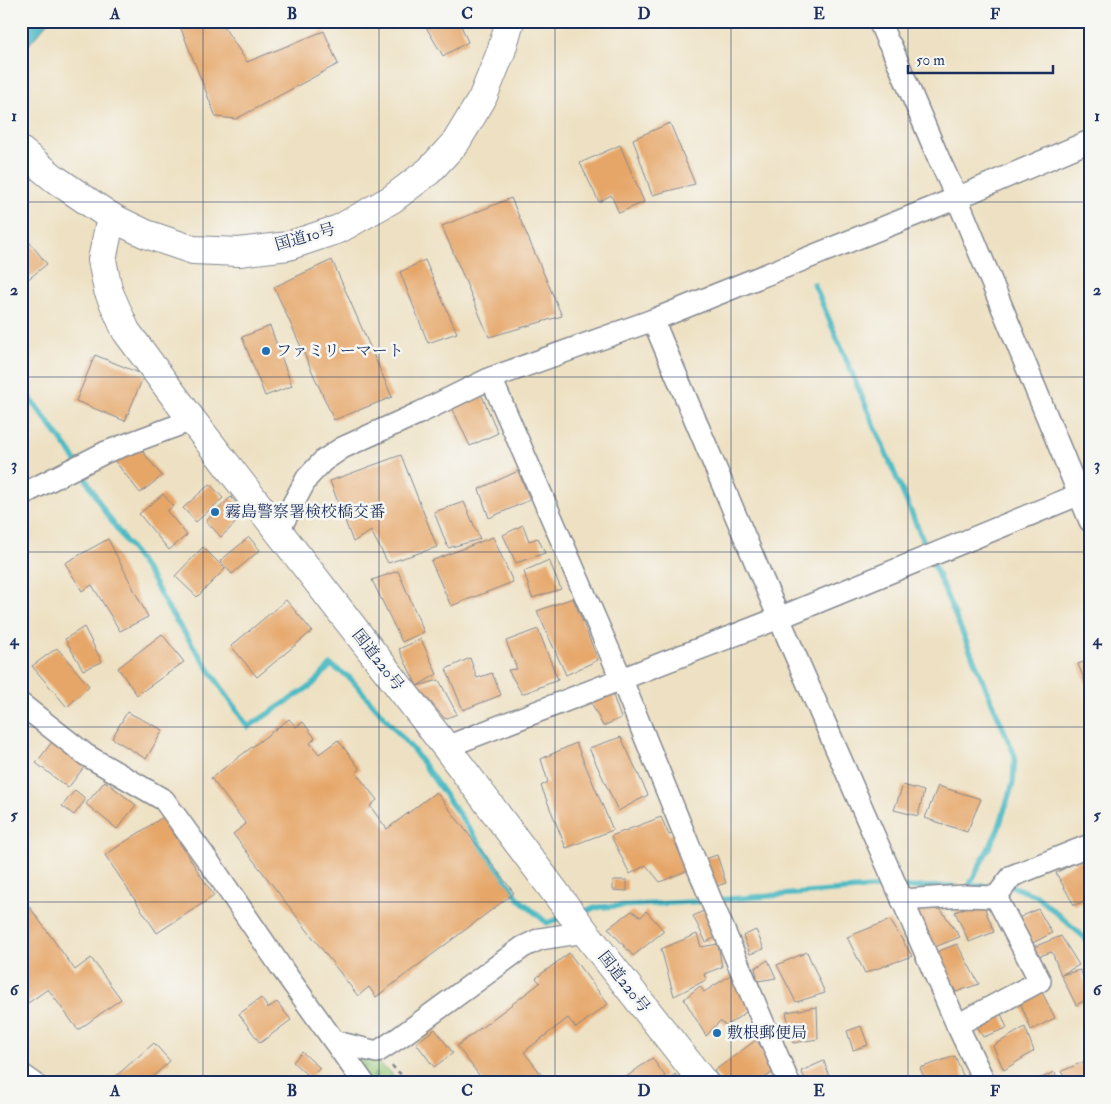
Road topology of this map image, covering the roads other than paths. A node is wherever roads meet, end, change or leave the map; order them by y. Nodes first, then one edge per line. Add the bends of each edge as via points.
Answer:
1 (510, 21) edge
2 (879, 21) edge
3 (1090, 141) edge
4 (21, 151) edge
5 (957, 198) junction
6 (111, 217) junction
7 (653, 320) junction
8 (491, 378) junction
9 (192, 420) junction
10 (1084, 492) edge
11 (21, 495) edge
12 (1090, 521) edge
13 (278, 532) junction
14 (779, 618) junction
15 (621, 678) junction
16 (21, 704) edge
17 (446, 747) junction
18 (1090, 845) edge
19 (996, 897) junction
20 (902, 900) junction
21 (585, 932) junction
22 (957, 1025) junction
23 (336, 1042) junction
24 (21, 1074) edge
25 (34, 1083) edge
26 (364, 1083) edge
27 (704, 1083) edge
28 (789, 1083) edge
29 (985, 1083) edge

1 - 6 highway, 国道10号 via 482,99 456,142 429,170 392,199 339,228 288,246 239,252 193,250 146,234
2 - 5 street
3 - 5 street
4 - 6 highway, 国道10号
5 - 7 street
5 - 10 street
6 - 9 highway, 国道220号 via 102,260 108,290 126,332
7 - 8 street
7 - 14 street
8 - 13 street via 342,448 323,461 308,478
8 - 15 street
9 - 11 street via 106,452
9 - 13 highway, 国道220号
10 - 12 street
10 - 14 street
13 - 17 highway, 国道220号
14 - 15 street
14 - 20 street
15 - 17 street
15 - 28 street
16 - 23 street via 86,755 164,800
17 - 21 highway, 国道220号
18 - 19 street via 1012,876
19 - 20 street
19 - 22 street via 1040,981
20 - 22 street
21 - 23 street via 540,939 523,947 377,1052
21 - 27 highway, 国道220号
22 - 29 street
23 - 26 street
24 - 25 street

